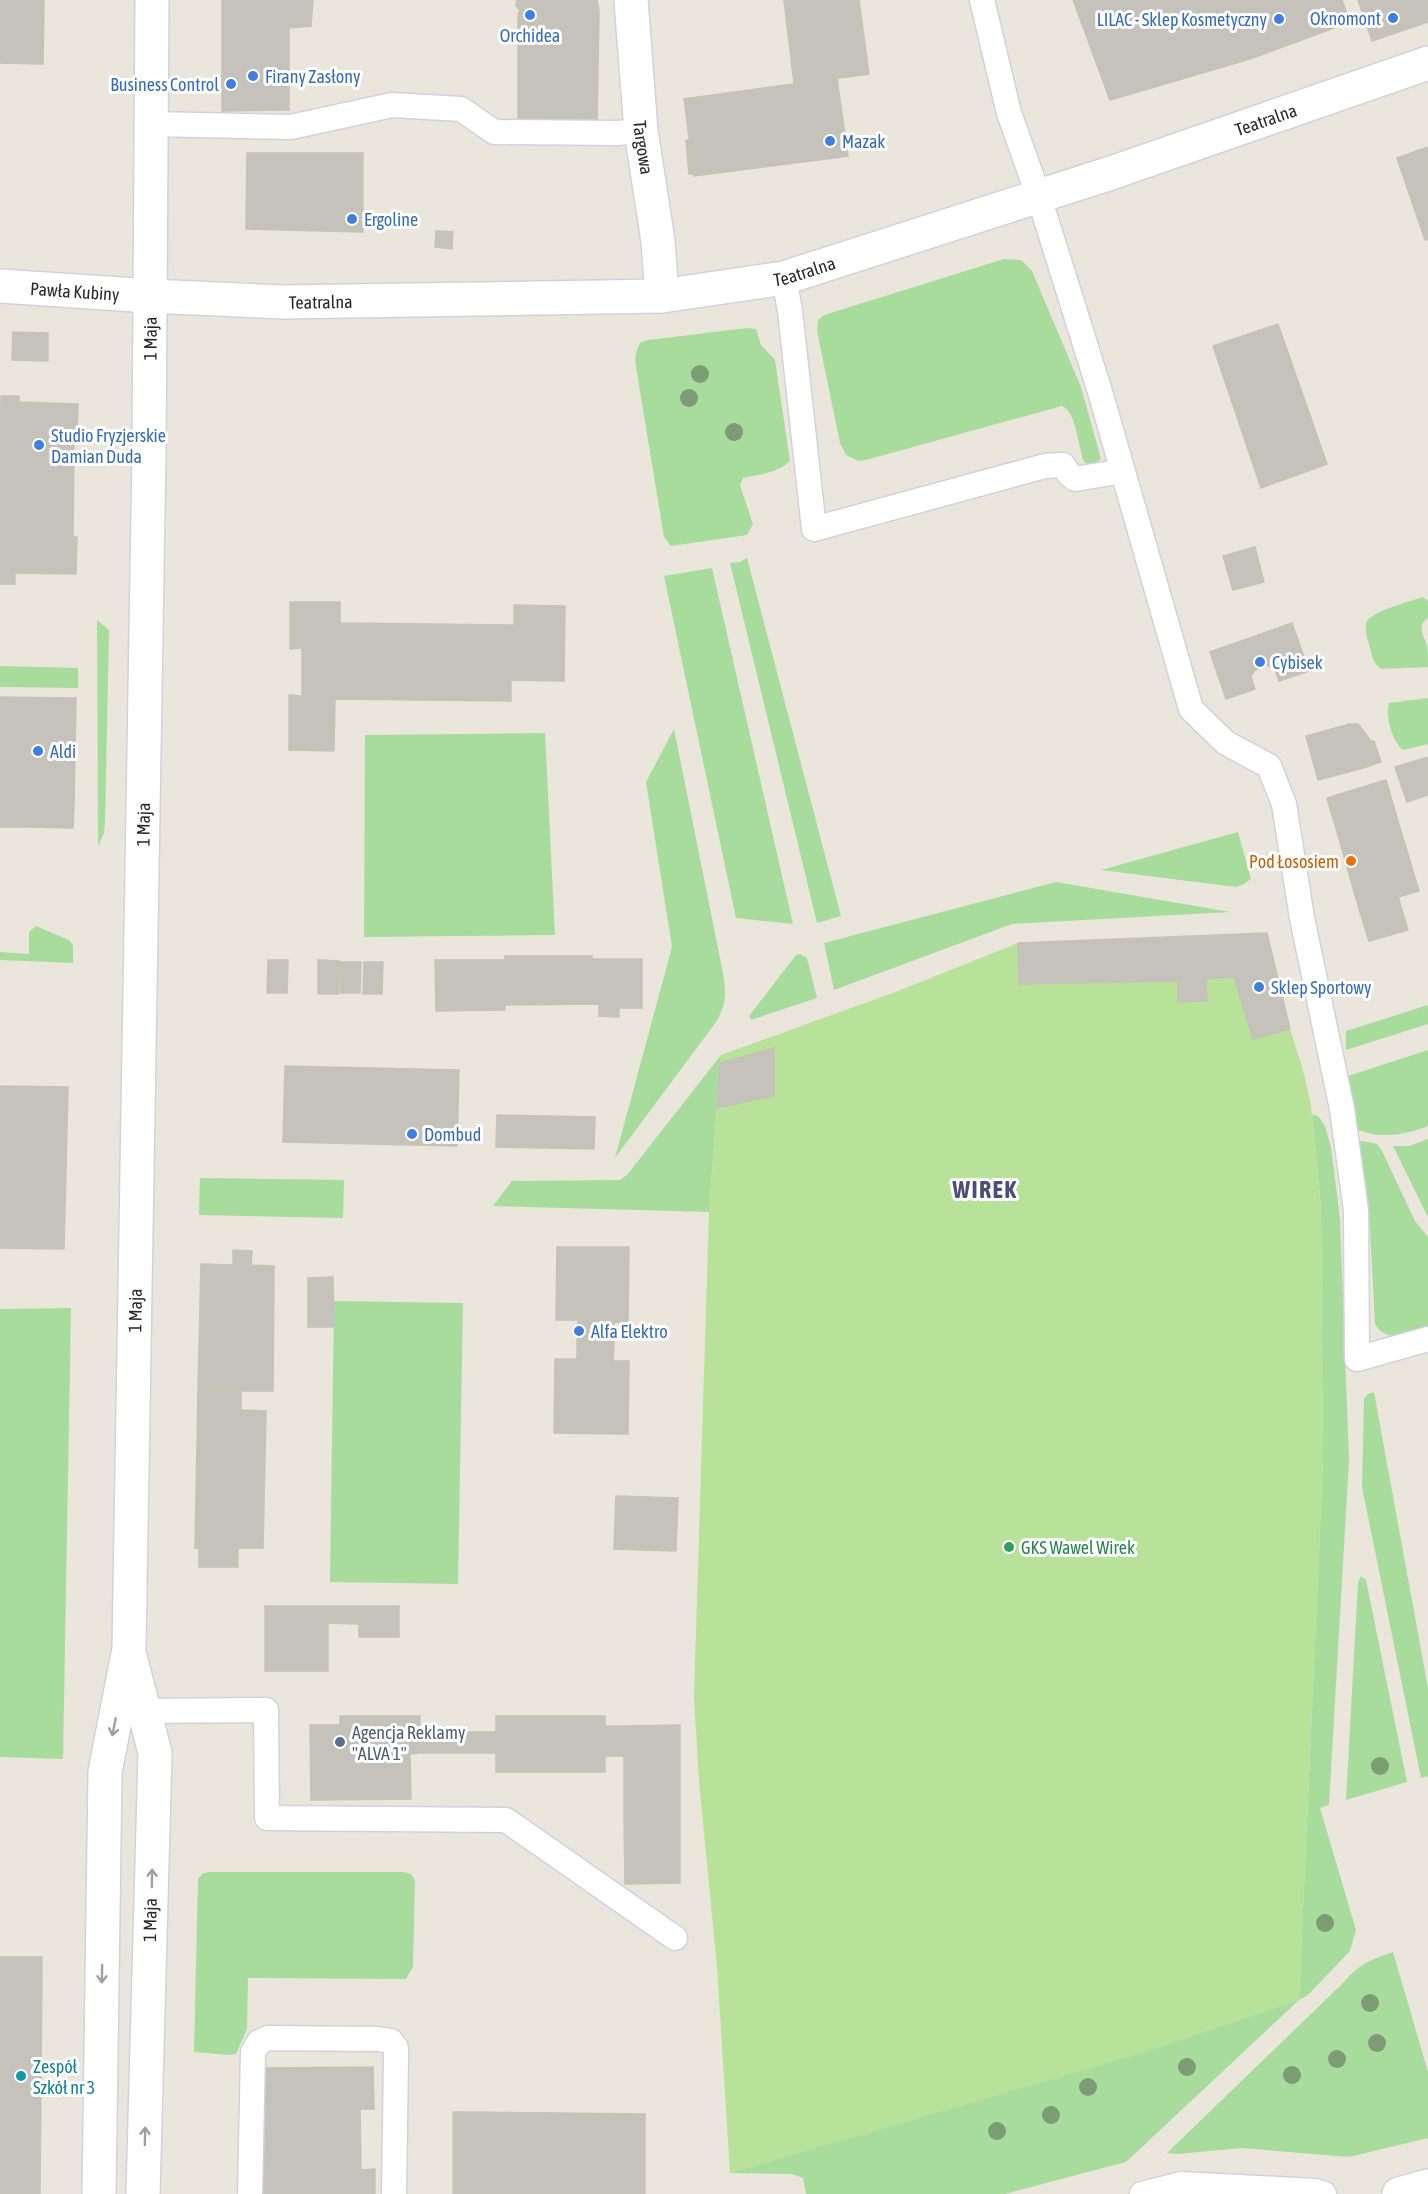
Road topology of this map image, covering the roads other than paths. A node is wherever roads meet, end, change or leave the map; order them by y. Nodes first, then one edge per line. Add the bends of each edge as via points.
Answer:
1 (152, 0) edge
2 (631, 0) edge
3 (982, 0) edge
4 (1428, 63) edge
5 (152, 124) junction
6 (641, 131) junction
7 (1039, 197) junction
8 (784, 278) junction
9 (0, 286) edge
10 (150, 296) junction
11 (663, 296) junction
12 (1124, 471) junction
13 (1428, 1339) edge
14 (129, 1649) junction
15 (144, 1710) junction
16 (675, 1938) dead end
17 (1428, 2186) edge
18 (99, 2194) edge
19 (143, 2194) edge
20 (250, 2194) edge
21 (394, 2194) edge
22 (1142, 2194) edge
23 (1324, 2194) edge
24 (1399, 2194) edge

1 - 5 street, 1 Maja
2 - 6 street, Targowa
3 - 7 lane via 1009,113
4 - 7 street, Teatralna
5 - 6 lane via 291,127 392,105 462,109 494,132
5 - 10 street, 1 Maja
6 - 11 street, Targowa
7 - 8 street, Teatralna
7 - 12 lane
8 - 11 street, Teatralna
8 - 12 lane via 814,529 1045,465 1063,465 1076,479
9 - 10 street, Pawła Kubiny
10 - 11 street, Teatralna via 284,302
10 - 14 street, 1 Maja
12 - 13 lane via 1191,710 1226,743 1269,766 1284,804 1302,918 1342,1109 1356,1210 1357,1359
14 - 15 street, 1 Maja
14 -> 18 street, 1 Maja via 105,1772
15 - 16 lane via 266,1710 267,1818 506,1820
19 -> 15 street, 1 Maja via 155,1753
17 - 24 street
20 - 21 lane via 253,2052 258,2042 268,2038 391,2041 396,2048
22 - 23 lane via 1182,2184

